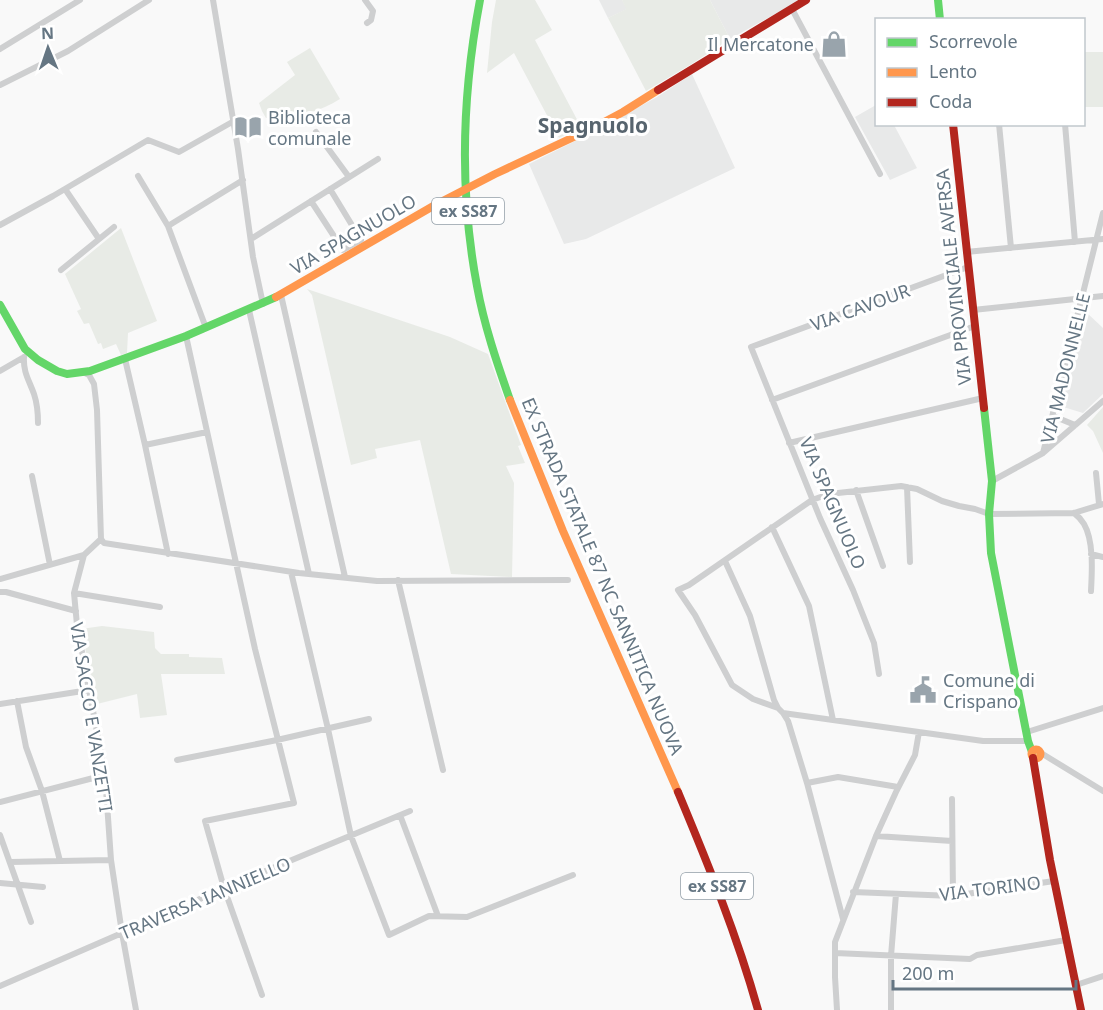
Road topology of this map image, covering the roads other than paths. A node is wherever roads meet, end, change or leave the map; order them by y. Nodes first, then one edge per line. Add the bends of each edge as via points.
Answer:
1 (80, 0) edge
2 (149, 0) edge
3 (213, 0) edge
4 (365, 0) edge
5 (480, 0) edge
6 (806, 0) edge
7 (938, 0) edge
8 (792, 9) junction
9 (940, 18) edge
10 (367, 23) dead end
11 (0, 49) edge
12 (0, 84) edge
13 (234, 121) junction
14 (952, 126) edge
15 (999, 126) edge
16 (1065, 126) edge
17 (316, 132) dead end
18 (378, 159) dead end
19 (880, 174) dead end
20 (138, 176) dead end
21 (349, 177) junction
22 (243, 180) junction
23 (64, 189) junction
24 (330, 189) junction
25 (311, 201) junction
26 (1103, 213) edge
27 (0, 225) edge
28 (168, 226) junction
29 (114, 227) dead end
30 (99, 239) junction
31 (251, 239) junction
32 (1100, 239) edge
33 (1075, 242) junction
34 (1011, 248) junction
35 (966, 252) junction
36 (968, 267) junction
37 (61, 270) dead end
38 (281, 296) junction
39 (1103, 296) edge
40 (1083, 298) junction
41 (263, 304) junction
42 (0, 305) edge
43 (249, 310) junction
44 (973, 310) junction
45 (975, 326) junction
46 (206, 328) junction
47 (186, 336) junction
48 (751, 347) joint
49 (26, 355) junction
50 (125, 359) junction
51 (0, 371) edge
52 (85, 373) junction
53 (983, 398) junction
54 (772, 400) junction
55 (1103, 400) edge
56 (1053, 416) junction
57 (38, 423) dead end
58 (1074, 425) junction
59 (207, 432) junction
60 (789, 443) junction
61 (145, 445) junction
62 (1043, 453) junction
63 (1096, 473) dead end
64 (32, 476) dead end
65 (992, 481) junction
66 (907, 487) junction
67 (855, 490) junction
68 (812, 500) junction
69 (1101, 504) edge
70 (1074, 513) junction
71 (989, 514) junction
72 (772, 527) junction
73 (101, 539) junction
74 (168, 554) junction
75 (1091, 554) junction
76 (84, 555) junction
77 (1103, 557) edge
78 (725, 561) junction
79 (910, 562) dead end
80 (236, 564) junction
81 (50, 565) junction
82 (883, 566) dead end
83 (291, 572) junction
84 (309, 574) junction
85 (345, 578) junction
86 (0, 579) edge
87 (398, 580) junction
88 (568, 580) dead end
89 (1091, 591) dead end
90 (0, 592) edge
91 (74, 593) junction
92 (160, 607) dead end
93 (76, 610) junction
94 (879, 674) dead end
95 (89, 690) junction
96 (17, 701) junction
97 (0, 704) edge
98 (1103, 708) edge
99 (780, 710) junction
100 (369, 719) dead end
101 (832, 720) junction
102 (328, 729) junction
103 (919, 732) junction
104 (1028, 736) junction
105 (277, 740) junction
106 (1035, 754) junction
107 (177, 760) dead end
108 (443, 770) dead end
109 (105, 775) junction
110 (807, 783) junction
111 (898, 787) junction
112 (42, 791) junction
113 (1103, 791) edge
114 (952, 799) dead end
115 (0, 802) edge
116 (410, 811) dead end
117 (400, 815) junction
118 (0, 835) edge
119 (351, 836) junction
120 (876, 836) junction
121 (952, 842) junction
122 (111, 860) junction
123 (60, 861) junction
124 (11, 862) junction
125 (573, 875) dead end
126 (1054, 881) junction
127 (0, 883) edge
128 (19, 885) junction
129 (43, 887) dead end
130 (224, 888) junction
131 (854, 892) junction
132 (896, 894) junction
133 (953, 896) junction
134 (438, 916) junction
135 (843, 920) junction
136 (31, 922) dead end
137 (122, 933) junction
138 (1066, 940) junction
139 (835, 953) junction
140 (891, 956) junction
141 (1103, 976) edge
142 (0, 978) edge
143 (1076, 985) junction
144 (1, 986) edge
145 (262, 995) dead end
146 (136, 1010) edge
147 (758, 1010) edge
148 (837, 1010) edge
149 (891, 1010) edge
150 (1081, 1010) edge

1 - 11 street
2 - 12 street via 68,51
3 - 13 street
4 - 10 street via 373,11
5 - 147 main road, EX STRADA STATALE 87 NC SANNITICA NUOVA / ex SS87 via 465,120 467,204 483,312 515,417 716,883
6 - 8 main road, VIA SPAGNUOLO
7 - 9 main road
8 - 19 street
8 - 38 main road, VIA SPAGNUOLO via 623,112 435,206
13 - 22 street
13 - 23 street via 179,152 148,140
14 - 35 main road, VIA PROVINCIALE AVERSA
15 - 34 street
16 - 33 street
17 - 21 street
18 - 21 street
20 - 28 street
21 - 24 street
22 - 28 street
22 - 31 street
23 - 27 street
23 - 30 street
24 - 25 street
24 - 25 street via 361,240 342,250
25 - 31 street
26 - 32 street, VIA MADONNELLE
28 - 46 street
29 - 30 street
30 - 37 street
31 - 41 street
32 - 33 street
32 - 40 street, VIA MADONNELLE
33 - 34 street
34 - 35 street
35 - 36 main road, VIA PROVINCIALE AVERSA
36 - 44 main road, VIA PROVINCIALE AVERSA
36 - 48 street, VIA CAVOUR
38 - 41 main road, VIA SPAGNUOLO
38 - 85 street
39 - 40 street
40 - 44 street
40 - 56 street, VIA MADONNELLE
41 - 43 main road, VIA SPAGNUOLO
42 - 49 main road
43 - 46 main road, VIA SPAGNUOLO
43 - 84 street
44 - 45 main road, VIA PROVINCIALE AVERSA
45 - 53 main road, VIA PROVINCIALE AVERSA
45 - 54 street
46 - 47 main road, VIA SPAGNUOLO
47 - 50 main road, VIA SPAGNUOLO
47 - 59 street
48 - 54 street, VIA SPAGNUOLO
49 - 51 street
49 - 52 main road via 57,371
49 - 57 street via 23,367 35,396
50 - 52 main road, VIA SPAGNUOLO
50 - 61 street
52 - 73 street via 94,384 97,410
53 - 60 street
53 - 65 main road, VIA PROVINCIALE AVERSA
54 - 60 street, VIA SPAGNUOLO
55 - 58 street
56 - 58 street
56 - 62 street, VIA MADONNELLE
58 - 62 street
59 - 61 street
59 - 80 street
60 - 68 street, VIA SPAGNUOLO
61 - 74 street
62 - 65 street
63 - 69 street
64 - 81 street
65 - 71 main road, VIA PROVINCIALE AVERSA
66 - 67 street
66 - 71 street
66 - 79 street
67 - 68 street
67 - 82 street
68 - 72 street
68 - 94 street, VIA SPAGNUOLO via 874,643
69 - 70 street
70 - 71 street
70 - 75 street via 1085,526
71 - 104 main road, VIA PROVINCIALE AVERSA via 995,576
72 - 78 street
72 - 101 street via 808,606
73 - 74 street via 104,543
73 - 76 street
74 - 80 street
75 - 77 street
75 - 89 street
76 - 81 street
76 - 91 street, VIA SACCO E VANZETTI
78 - 99 street via 750,616
78 - 99 street via 678,590 732,686
80 - 83 street
80 - 105 street
81 - 86 street
83 - 84 street
83 - 102 street
84 - 85 street
85 - 87 street
87 - 88 street
87 - 108 street
90 - 93 street
91 - 92 street
91 - 93 street, VIA SACCO E VANZETTI
93 - 95 street, VIA SACCO E VANZETTI
95 - 96 street
95 - 109 street, VIA SACCO E VANZETTI
96 - 97 street
96 - 112 street via 26,747
98 - 104 street
99 - 101 street
99 - 110 street via 788,721
100 - 102 street
101 - 103 street
102 - 105 street
102 - 119 street
103 - 104 street via 983,741
103 - 111 street via 915,755
104 - 106 main road, VIA PROVINCIALE AVERSA
105 - 107 street
105 - 130 street via 294,803 205,821
106 - 113 street
106 - 126 main road, VIA PROVINCIALE AVERSA
109 - 112 street
109 - 122 street, VIA SACCO E VANZETTI
110 - 111 street via 838,777
110 - 135 street
111 - 120 street
112 - 115 street
112 - 123 street
114 - 121 street
116 - 117 street, TRAVERSA IANNIELLO
117 - 119 street, TRAVERSA IANNIELLO
117 - 134 street
118 - 124 street
119 - 130 street, TRAVERSA IANNIELLO
119 - 134 street via 389,934 429,916
120 - 121 street
120 - 131 street
121 - 133 street
122 - 123 street
122 - 137 street, VIA SACCO E VANZETTI
123 - 124 street
124 - 128 street
125 - 134 street via 467,917
126 - 133 street, VIA TORINO
126 - 138 main road, VIA PROVINCIALE AVERSA
127 - 128 street
128 - 129 street
128 - 136 street
130 - 137 street, TRAVERSA IANNIELLO
130 - 145 street
131 - 132 street, VIA TORINO
131 - 135 street
132 - 133 street, VIA TORINO
132 - 140 street
135 - 139 street
137 - 144 street, TRAVERSA IANNIELLO
137 - 146 street, VIA SACCO E VANZETTI
138 - 140 street via 970,959
138 - 143 main road, VIA PROVINCIALE AVERSA
139 - 140 street
139 - 148 street
140 - 149 street
141 - 143 street
142 - 144 street
143 - 150 main road, VIA PROVINCIALE AVERSA

